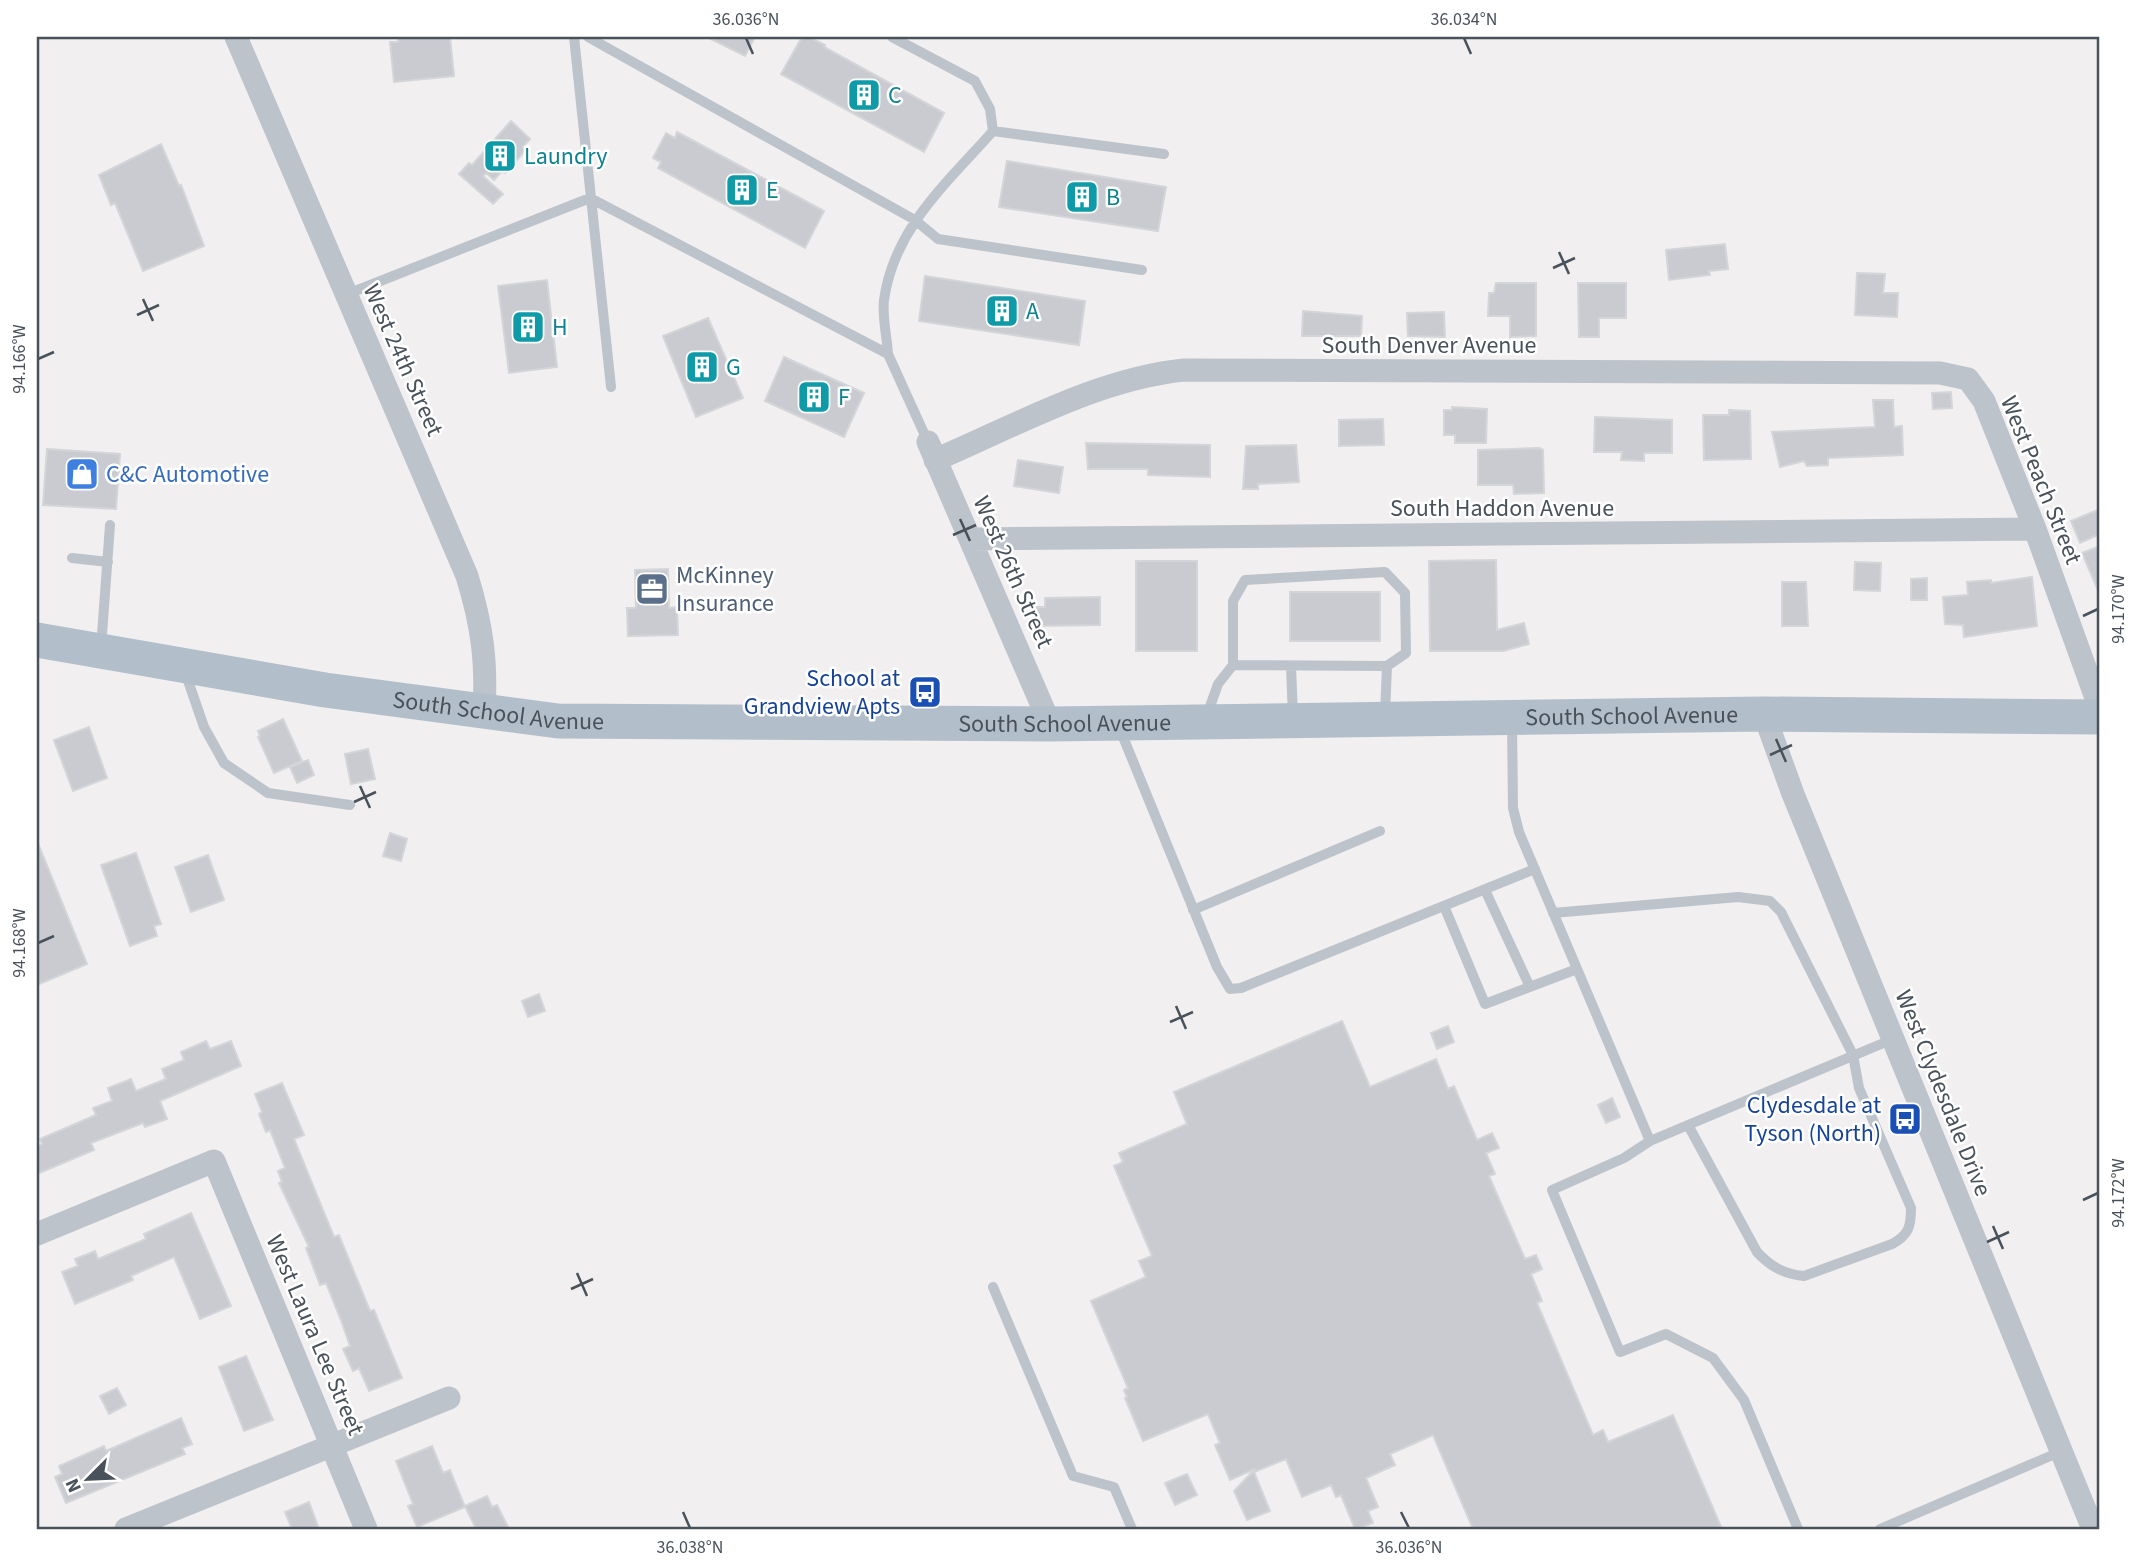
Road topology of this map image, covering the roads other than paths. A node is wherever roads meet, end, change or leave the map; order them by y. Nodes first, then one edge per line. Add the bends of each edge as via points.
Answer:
1 (236, 37) edge
2 (573, 37) edge
3 (588, 37) edge
4 (892, 37) edge
5 (993, 131) junction
6 (1164, 154) dead end
7 (590, 198) junction
8 (915, 220) junction
9 (1142, 270) dead end
10 (345, 295) junction
11 (888, 354) junction
12 (1940, 373) joint
13 (611, 387) dead end
14 (932, 451) junction
15 (110, 525) dead end
16 (2035, 529) junction
17 (970, 538) junction
18 (72, 558) dead end
19 (107, 562) junction
20 (37, 640) edge
21 (101, 650) junction
22 (183, 665) junction
23 (1233, 665) junction
24 (1291, 666) junction
25 (1387, 666) junction
26 (2100, 709) edge
27 (484, 712) junction
28 (1765, 714) junction
29 (1512, 717) junction
30 (2100, 717) edge
31 (1385, 719) junction
32 (1293, 720) junction
33 (1206, 721) junction
34 (1117, 723) junction
35 (1050, 724) junction
36 (350, 805) dead end
37 (1380, 831) dead end
38 (1535, 869) junction
39 (1485, 890) junction
40 (1444, 906) junction
41 (1193, 910) junction
42 (1553, 913) junction
43 (1577, 969) junction
44 (1530, 987) junction
45 (1893, 1039) junction
46 (1853, 1055) junction
47 (1688, 1125) junction
48 (1650, 1141) junction
49 (37, 1234) edge
50 (993, 1287) dead end
51 (449, 1398) dead end
52 (332, 1445) junction
53 (2062, 1451) junction
54 (126, 1529) edge
55 (366, 1529) edge
56 (1132, 1529) edge
57 (1798, 1529) edge
58 (1880, 1529) edge
59 (2093, 1529) edge

1 - 10 street, West 24th Street
2 - 7 lane
3 - 8 lane
4 - 5 lane via 975,81 990,110
5 - 6 lane
5 - 8 lane
7 - 10 lane
7 - 11 lane
7 - 13 lane
8 - 9 lane via 938,239
8 - 11 lane via 893,258 884,303
10 - 27 street, West 24th Street via 467,576 481,620 487,668
11 - 14 lane
12 - 14 street, South Denver Avenue via 1184,370 1155,373 1098,390
12 - 16 street, West Peach Street via 1968,379 1984,401
14 - 17 street, West 26th Street
15 - 19 lane
16 - 17 street, South Haddon Avenue
16 - 26 street, West Peach Street
17 - 35 street, West 26th Street
18 - 19 lane
19 - 21 lane
20 - 21 main road, South School Avenue
21 - 22 main road, South School Avenue
22 - 27 main road, South School Avenue
22 - 36 lane via 204,727 225,763 268,793
23 - 24 lane
23 - 25 lane via 1233,601 1245,580 1385,572 1405,593 1406,629 1406,653
23 - 33 lane via 1218,684
24 - 25 lane
24 - 32 lane
25 - 31 lane
27 - 35 main road, South School Avenue via 558,721
28 - 29 main road, South School Avenue
28 - 30 main road, South School Avenue
28 - 45 street, West Clydesdale Drive
29 - 31 main road, South School Avenue
29 - 38 lane via 1513,808
31 - 32 main road, South School Avenue
32 - 33 main road, South School Avenue
33 - 34 main road, South School Avenue
34 - 35 main road, South School Avenue
34 - 41 lane
37 - 41 lane
38 - 39 lane
38 - 42 lane
39 - 40 lane
39 - 44 lane
40 - 41 lane via 1234,990 1223,982
40 - 44 lane via 1485,1004
42 - 43 lane
42 - 46 lane via 1738,897 1770,901 1781,912
43 - 44 lane
43 - 48 lane
45 - 46 lane
45 - 53 street, West Clydesdale Drive
46 - 47 lane
46 - 47 lane via 1859,1088 1911,1208 1911,1226 1904,1238 1892,1244 1804,1276 1770,1266 1757,1252
47 - 48 lane
48 - 57 lane via 1624,1158 1552,1190 1620,1352 1666,1334 1713,1358 1744,1400
49 - 52 street, West Laura Lee Street via 214,1161
50 - 56 lane via 1073,1476 1114,1487
51 - 52 street
52 - 54 street
52 - 55 street, West Laura Lee Street
53 - 58 lane
53 - 59 street, West Clydesdale Drive

